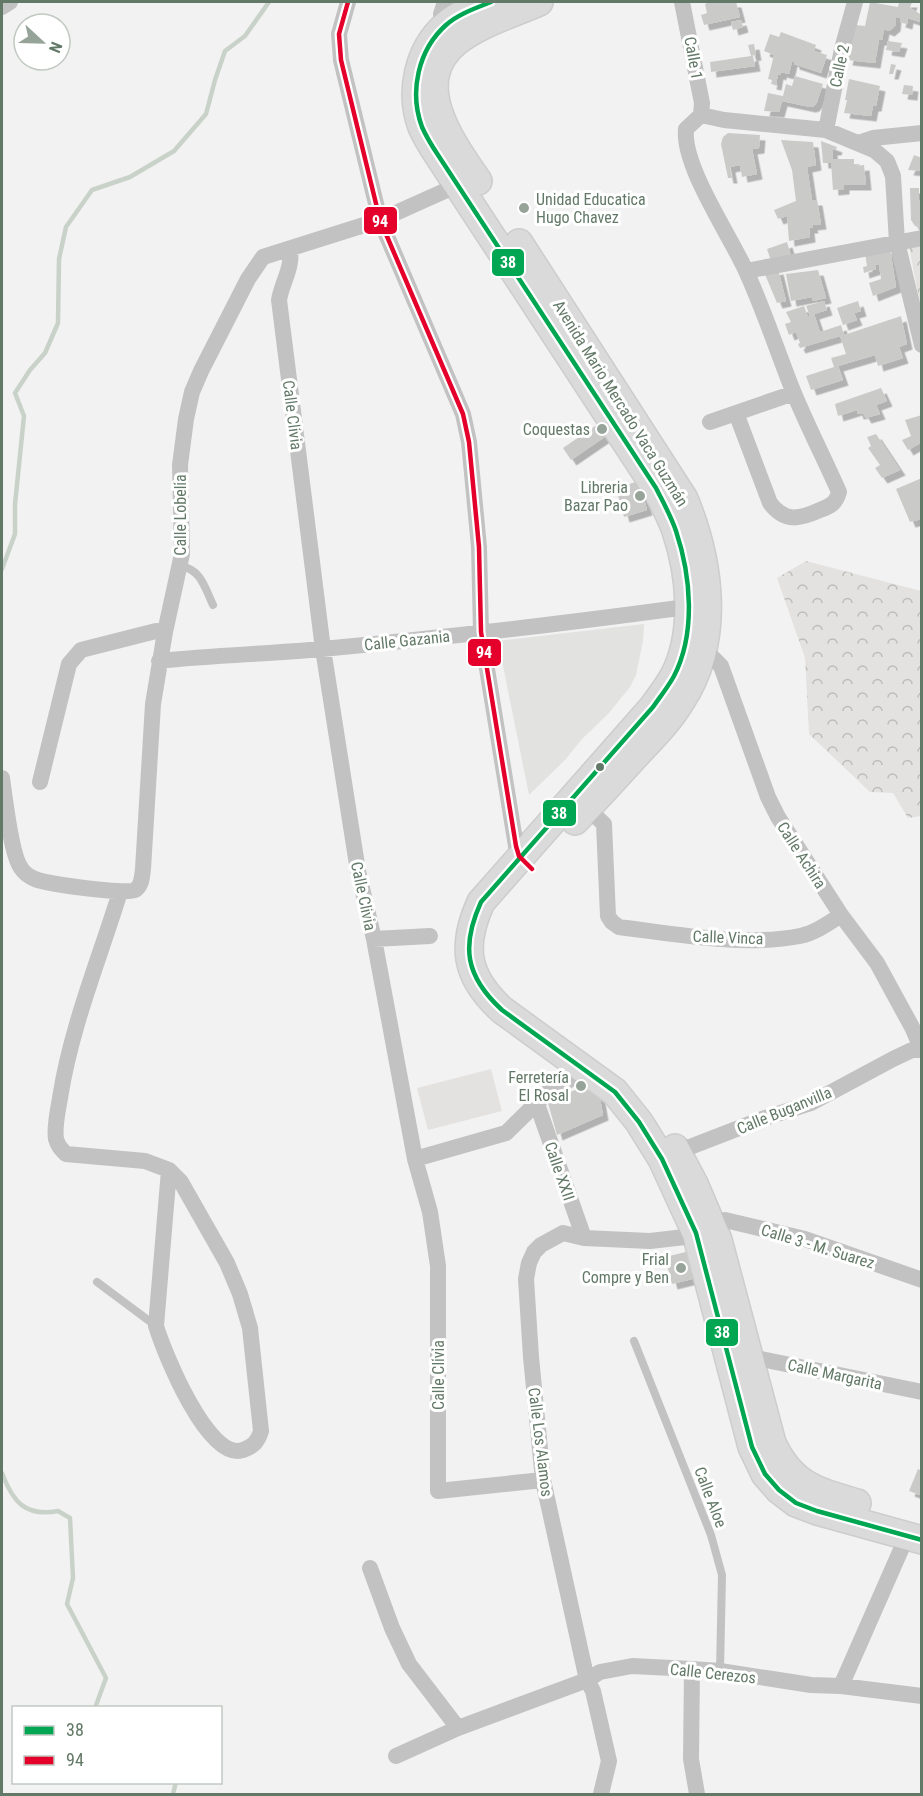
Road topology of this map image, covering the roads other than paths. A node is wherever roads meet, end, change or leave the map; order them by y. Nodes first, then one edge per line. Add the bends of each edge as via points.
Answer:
1 (10, 2) edge
2 (348, 2) edge
3 (491, 2) edge
4 (539, 2) edge
5 (682, 2) edge
6 (855, 2) edge
7 (2, 7) edge
8 (446, 13) edge
9 (430, 63) junction
10 (700, 116) junction
11 (826, 130) junction
12 (921, 133) edge
13 (858, 143) junction
14 (466, 180) junction
15 (380, 220) junction
16 (921, 238) edge
17 (897, 242) junction
18 (290, 249) junction
19 (746, 270) junction
20 (921, 345) edge
21 (794, 393) junction
22 (736, 413) junction
23 (710, 422) dead end
24 (180, 566) junction
25 (213, 605) dead end
26 (697, 616) junction
27 (165, 632) junction
28 (481, 632) junction
29 (323, 649) junction
30 (702, 655) junction
31 (159, 661) junction
32 (2, 778) edge
33 (39, 782) dead end
34 (587, 808) junction
35 (526, 862) junction
36 (120, 892) junction
37 (841, 915) junction
38 (430, 936) dead end
39 (374, 939) junction
40 (921, 1050) edge
41 (582, 1067) junction
42 (537, 1104) junction
43 (670, 1156) junction
44 (415, 1159) junction
45 (169, 1170) junction
46 (704, 1229) junction
47 (584, 1238) junction
48 (921, 1280) edge
49 (97, 1282) dead end
50 (156, 1326) junction
51 (634, 1341) dead end
52 (740, 1362) junction
53 (921, 1392) edge
54 (543, 1480) junction
55 (916, 1529) edge
56 (370, 1568) dead end
57 (692, 1669) junction
58 (720, 1671) junction
59 (587, 1680) junction
60 (841, 1686) junction
61 (921, 1696) edge
62 (458, 1728) junction
63 (396, 1756) dead end
64 (601, 1794) edge
65 (697, 1794) edge

1 - 7 street
2 - 15 street via 339,34 341,60
3 - 8 main road, Avenida Mario Mercado Vaca Guzmán via 461,15
4 - 9 main road, Avenida Mario Mercado Vaca Guzmán via 475,30
5 - 10 street, Calle 1 via 702,104
6 - 11 street, Calle 2
8 - 9 main road, Avenida Mario Mercado Vaca Guzmán via 432,41
9 - 14 main road, Avenida Mario Mercado Vaca Guzmán via 442,125
10 - 11 street
10 - 19 street via 686,129 685,141 705,193
11 - 13 street
12 - 13 street
13 - 17 street via 887,161 893,176
14 - 15 street, Calle Lobelia
14 - 26 main road, Avenida Mario Mercado Vaca Guzmán via 684,499 707,584
15 - 18 street, Calle Lobelia
15 - 28 street via 463,414 479,547
16 - 17 street
17 - 19 street
17 - 20 street
18 - 24 street, Calle Lobelia via 263,257 258,264 192,392 180,465
18 - 29 street, Calle Clivia via 291,265 279,300
19 - 21 street
21 - 22 street
21 - 22 street via 839,492 832,505 802,519 777,512 770,503
22 - 23 street
24 - 25 lane via 196,572
24 - 27 street, Calle Lobelia
26 - 28 street, Calle Gazania via 679,608
26 - 30 main road, Avenida Mario Mercado Vaca Guzmán via 706,634
26 - 35 main road, Avenida Mario Mercado Vaca Guzmán via 687,631 680,662 665,690
27 - 31 street, Calle Lobelia
27 - 33 street via 81,650 74,656
28 - 29 street, Calle Gazania
28 - 35 street via 516,846
29 - 31 street, Calle Gazania
29 - 39 street, Calle Clivia via 358,871
30 - 34 main road, Avenida Mario Mercado Vaca Guzmán via 694,678 668,721
30 - 37 street, Calle Achira via 721,666 768,797
31 - 36 street, Calle Lobelia via 143,869 138,888
32 - 36 street via 14,854 28,876
34 - 35 main road, Avenida Mario Mercado Vaca Guzmán
34 - 37 street, Calle Vinca via 604,824 608,915 619,927 746,940 801,936
35 - 41 main road, Avenida Mario Mercado Vaca Guzmán via 481,902 470,930 471,966 485,994 502,1010
35 - 43 main road, Avenida Mario Mercado Vaca Guzmán via 489,926 488,954 496,979 508,992 621,1073 641,1093 659,1118
36 - 45 street via 64,1074 57,1139 66,1154 145,1161
37 - 40 street, Calle Achira via 877,963
38 - 39 street
39 - 44 street, Calle Clivia
40 - 43 street, Calle Buganvilla via 893,1059 811,1103
41 - 42 street
41 - 43 main road, Avenida Mario Mercado Vaca Guzmán via 615,1092
42 - 44 street via 506,1133
42 - 47 street, Calle XXII
43 - 46 main road, Avenida Mario Mercado Vaca Guzmán
44 - 54 street, Calle Clivia via 430,1212 438,1266 438,1491
45 - 50 street
45 - 50 street via 192,1201 240,1294 250,1328 261,1417 258,1441 240,1451 216,1442 189,1400
46 - 47 street, Calle Los Alamos via 685,1237 650,1241
46 - 48 street, Calle 3 - M. Suarez via 725,1220 805,1239
46 - 52 main road, Avenida Mario Mercado Vaca Guzmán
47 - 54 street, Calle Los Alamos via 563,1233 541,1245 529,1263 526,1279
49 - 50 lane
51 - 58 lane, Calle Aloe via 711,1535 722,1575
52 - 53 street, Calle Margarita via 761,1359
52 - 55 main road, Avenida Mario Mercado Vaca Guzmán via 772,1443 793,1476 828,1495
54 - 59 street, Calle Los Alamos
55 - 60 street
56 - 62 street via 409,1664
57 - 58 street, Calle Cerezos
57 - 59 street, Calle Cerezos via 632,1666 600,1672
57 - 65 street via 691,1760
58 - 60 street, Calle Cerezos
59 - 62 street, Calle Cerezos
59 - 64 street, Calle Los Alamos via 609,1761
60 - 61 street, Calle Cerezos
62 - 63 street, Calle Cerezos

